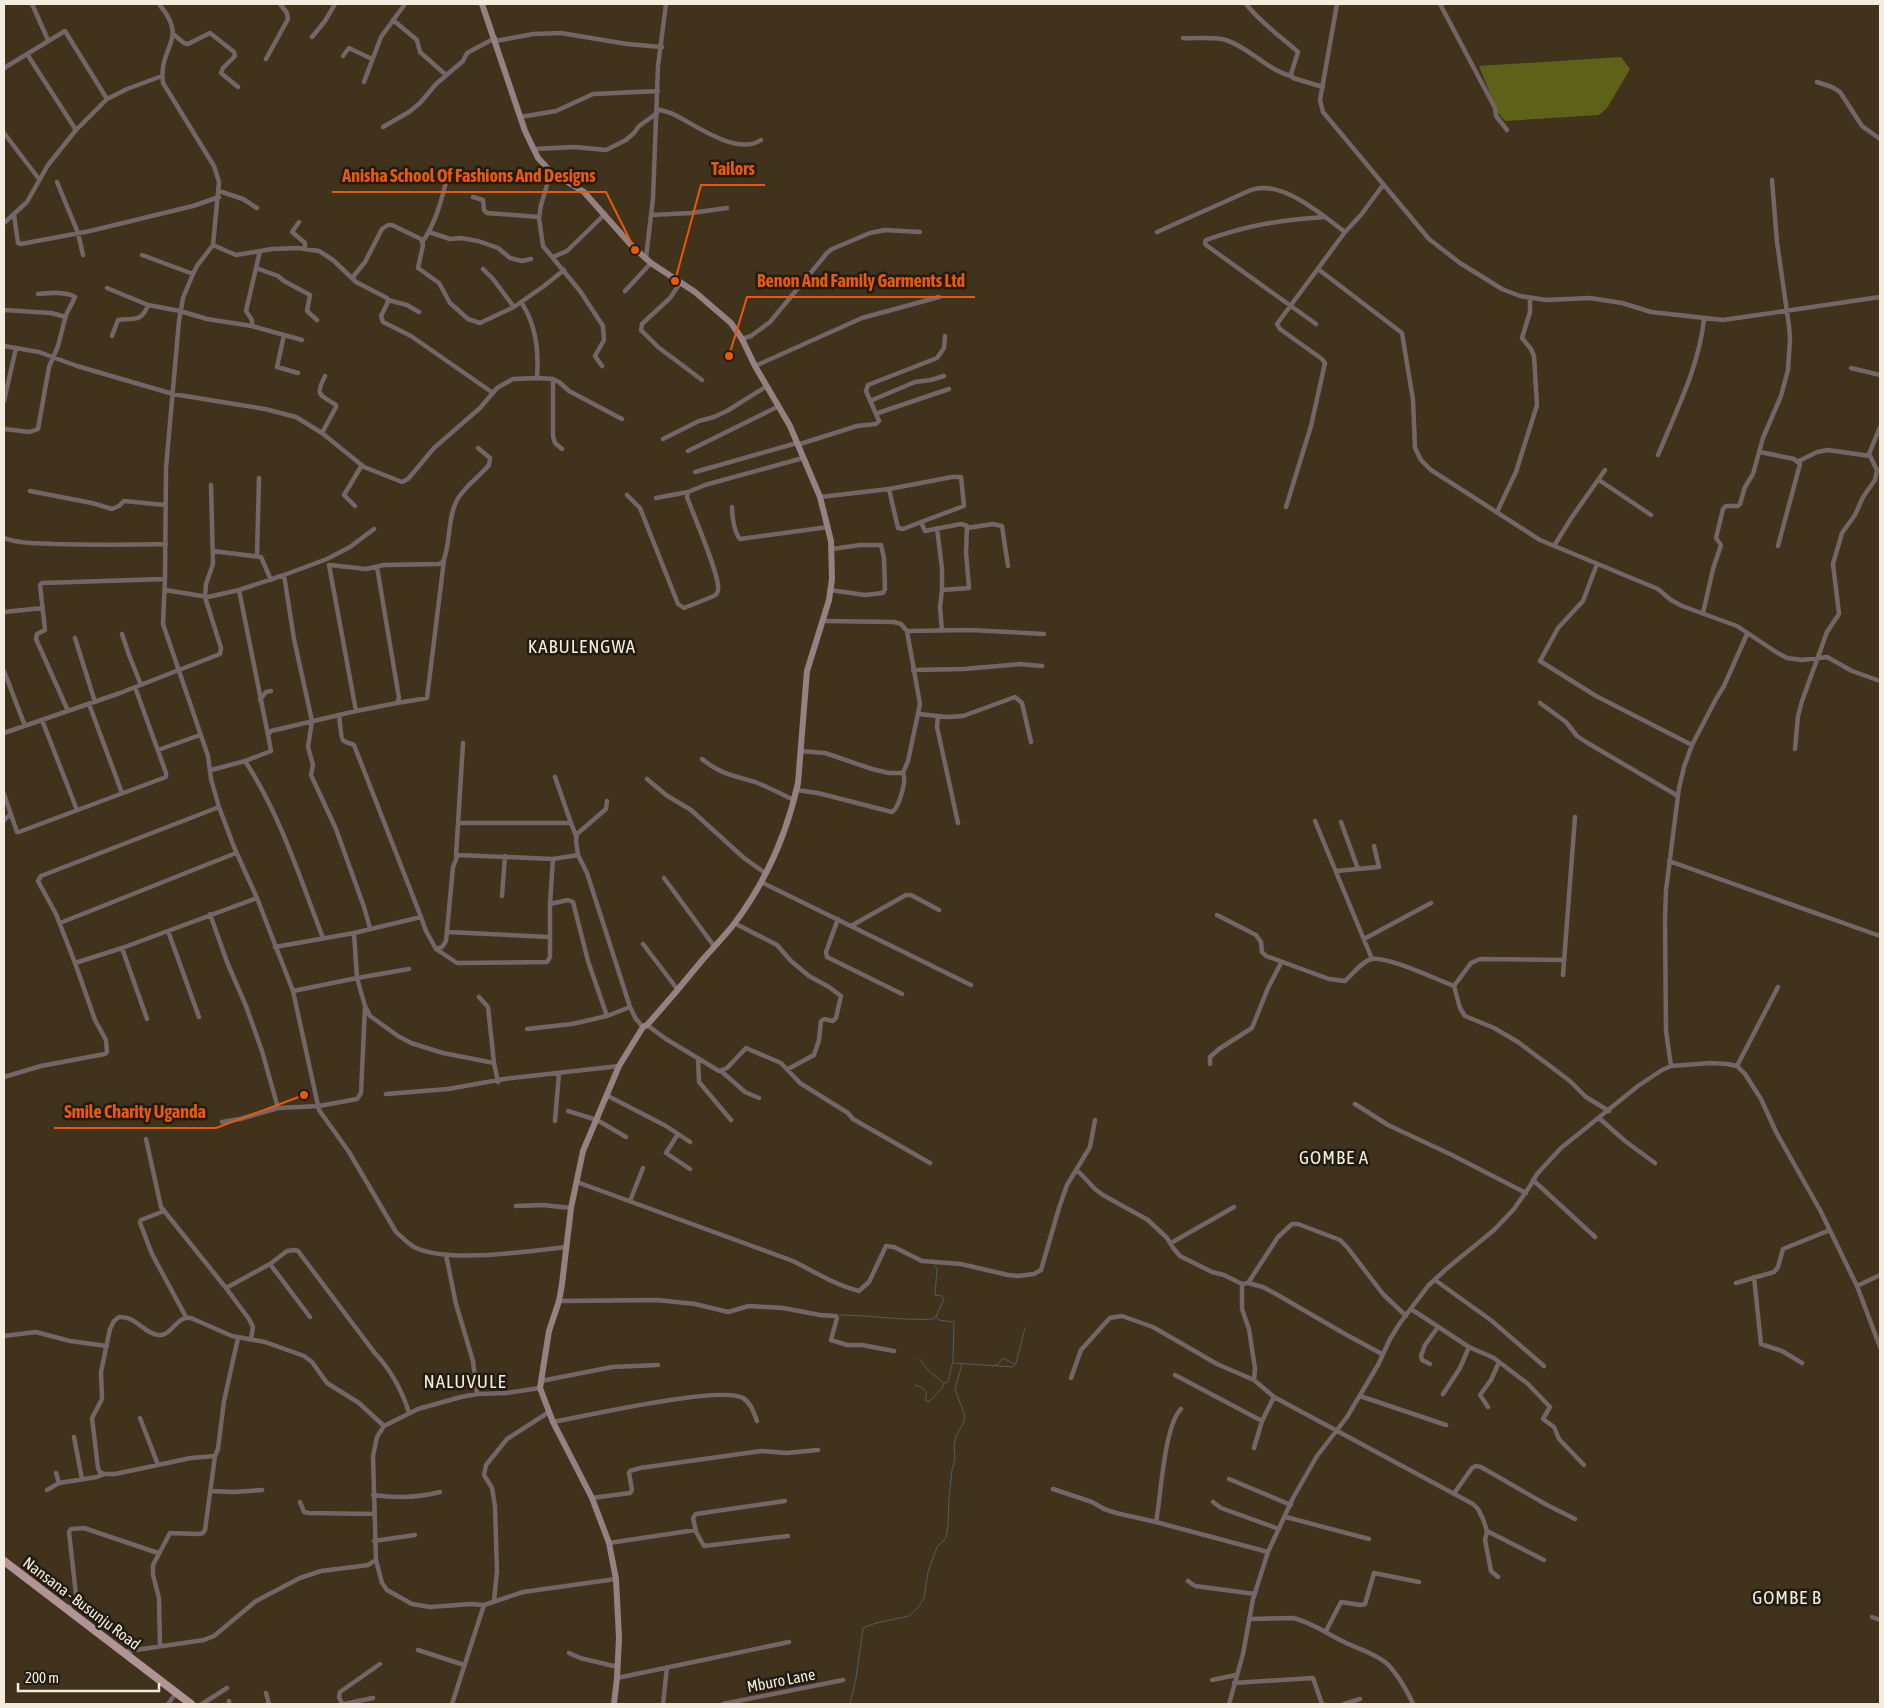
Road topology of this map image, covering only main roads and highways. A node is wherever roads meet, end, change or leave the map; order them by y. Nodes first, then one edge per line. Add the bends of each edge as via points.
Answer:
1 (4, 1561) edge
2 (191, 1704) edge

1 - 2 main road, Nansana - Busunju Road

